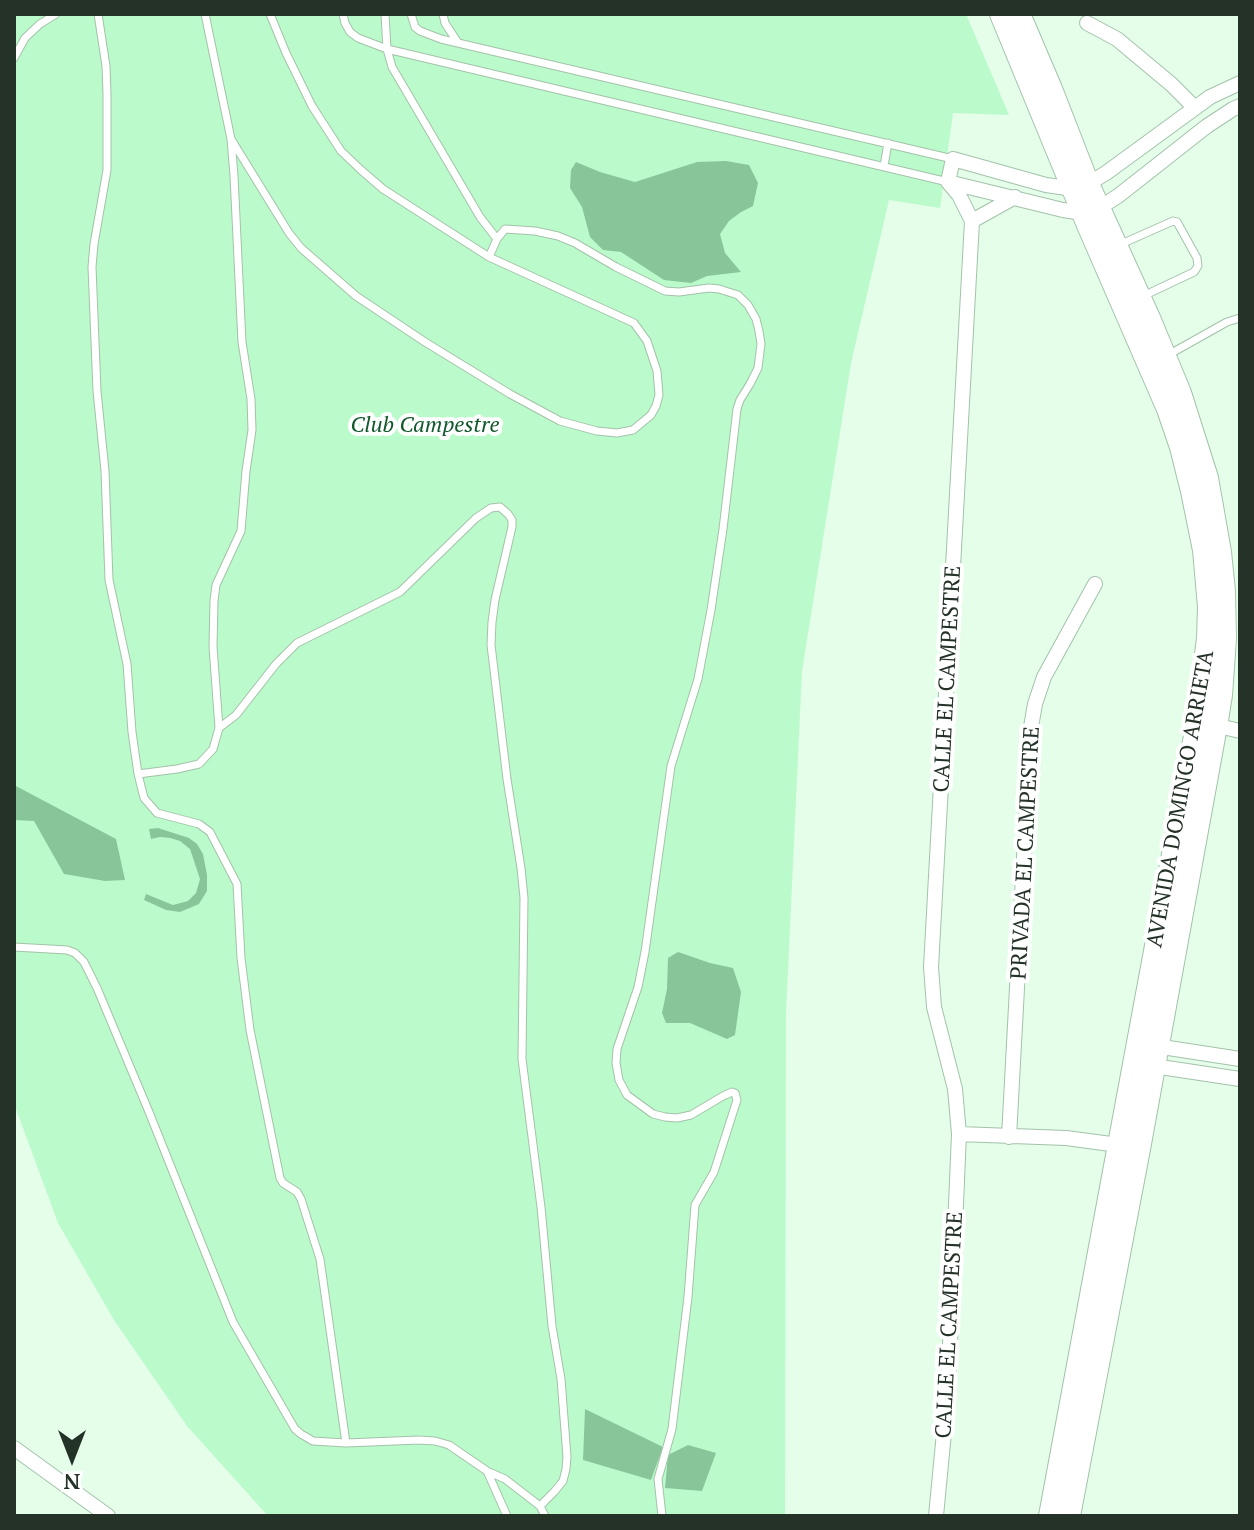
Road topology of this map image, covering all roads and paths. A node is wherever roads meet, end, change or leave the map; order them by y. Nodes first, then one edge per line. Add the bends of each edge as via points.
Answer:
1 (56, 14) edge
2 (98, 14) edge
3 (205, 14) edge
4 (270, 14) edge
5 (343, 14) edge
6 (385, 14) edge
7 (411, 14) edge
8 (443, 14) edge
9 (1001, 14) edge
10 (1019, 14) edge
11 (1087, 23) dead end
12 (458, 43) junction
13 (387, 49) junction
14 (14, 58) edge
15 (1238, 87) edge
16 (1240, 106) edge
17 (1195, 108) junction
18 (231, 139) junction
19 (888, 143) junction
20 (953, 159) junction
21 (884, 166) junction
22 (948, 182) junction
23 (1081, 186) junction
24 (1015, 197) junction
25 (1091, 210) junction
26 (972, 221) junction
27 (497, 239) junction
28 (1117, 246) junction
29 (489, 257) junction
30 (1140, 297) junction
31 (1240, 317) edge
32 (1165, 357) junction
33 (1095, 584) dead end
34 (1221, 694) edge
35 (1207, 723) junction
36 (219, 728) junction
37 (1240, 731) edge
38 (138, 774) junction
39 (14, 947) edge
40 (1146, 1055) junction
41 (1240, 1059) edge
42 (1240, 1079) edge
43 (959, 1134) junction
44 (1009, 1137) junction
45 (1129, 1147) junction
46 (346, 1443) junction
47 (14, 1448) edge
48 (1080, 1461) junction
49 (487, 1471) junction
50 (540, 1506) junction
51 (108, 1516) edge
52 (507, 1516) edge
53 (545, 1516) edge
54 (662, 1516) edge
55 (936, 1516) edge
56 (1050, 1516) edge
57 (1069, 1516) edge
58 (1089, 1516) edge

1 - 14 lane via 25,38
2 - 38 lane via 106,66 107,170 92,267 97,391 109,580 127,664
3 - 18 lane
4 - 29 lane via 312,106 341,151 383,189
5 - 13 lane via 350,32
6 - 13 lane
7 - 12 lane via 420,31
8 - 12 lane
9 - 23 main road, AVENIDA DOMINGO ARRIETA
10 - 23 main road, AVENIDA DOMINGO ARRIETA via 1051,89
11 - 17 street via 1117,39
12 - 19 lane
13 - 21 lane
13 - 27 lane via 400,83
15 - 17 street
16 - 25 street
17 - 23 street
18 - 29 lane via 301,248 356,296 413,334 560,421 617,433 633,430 651,415 659,395 657,371 634,323
18 - 36 lane via 242,342 253,414 241,531 214,601
19 - 20 lane
19 - 21 lane
20 - 22 street
20 - 23 street via 1046,185
21 - 22 lane
22 - 24 street
22 - 26 street
23 - 25 main road, AVENIDA DOMINGO ARRIETA
24 - 25 street via 1063,210
24 - 26 street
25 - 28 main road, AVENIDA DOMINGO ARRIETA
25 - 34 main road, AVENIDA DOMINGO ARRIETA via 1181,447 1204,550 1208,638
26 - 43 street, CALLE EL CAMPESTRE via 931,967
27 - 29 lane
27 - 54 lane via 509,228 548,233 665,291 731,292 748,305 761,344 758,368 737,409 711,610 698,679 671,766 638,987 617,1049 619,1080 627,1095 653,1114 691,1115 728,1093 735,1093 737,1100 714,1172 695,1205 672,1429 658,1479
28 - 30 main road, AVENIDA DOMINGO ARRIETA
28 - 30 lane via 1173,221 1197,258 1194,272
30 - 32 main road, AVENIDA DOMINGO ARRIETA
31 - 32 lane
32 - 34 main road, AVENIDA DOMINGO ARRIETA via 1196,441 1214,512 1224,591
33 - 44 street, PRIVADA EL CAMPESTRE via 1044,677 1031,727
34 - 35 main road, AVENIDA DOMINGO ARRIETA
35 - 37 street
35 - 40 main road, AVENIDA DOMINGO ARRIETA
36 - 38 lane via 213,749 199,764
36 - 50 lane via 297,643 400,592 491,508 508,514 512,527 491,645 524,898 522,1059 567,1457 563,1481
38 - 46 lane via 152,808 205,827 235,877 250,1030 280,1178 301,1199 320,1259
39 - 46 lane via 67,950 80,956 242,1340 295,1429 313,1441
40 - 41 street
40 - 42 street
40 - 45 main road, AVENIDA DOMINGO ARRIETA
43 - 44 street
43 - 55 street, CALLE EL CAMPESTRE via 948,1391
44 - 45 street
45 - 48 main road, AVENIDA DOMINGO ARRIETA
45 - 56 main road, AVENIDA DOMINGO ARRIETA
46 - 49 lane via 435,1441
47 - 51 street
48 - 57 main road, AVENIDA DOMINGO ARRIETA
48 - 58 main road
49 - 50 lane
49 - 52 lane
50 - 53 lane

